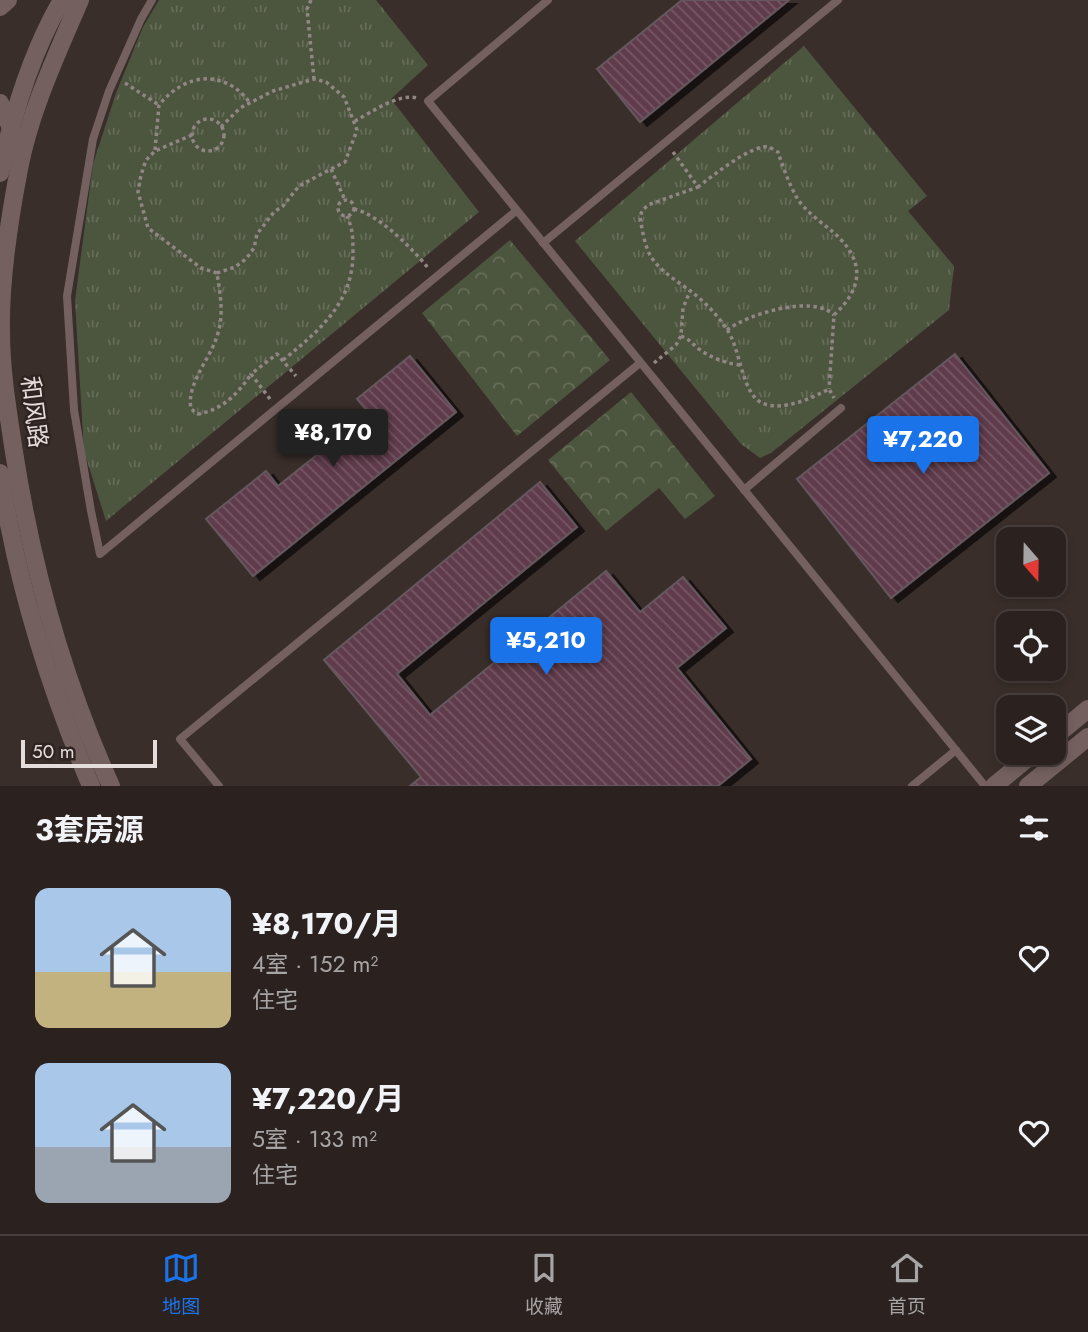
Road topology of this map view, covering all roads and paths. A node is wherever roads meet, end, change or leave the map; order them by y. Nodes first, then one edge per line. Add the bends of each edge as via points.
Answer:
1 (8, 0) edge
2 (62, 0) edge
3 (80, 0) edge
4 (152, 0) edge
5 (311, 0) edge
6 (548, 0) edge
7 (838, 0) edge
8 (0, 6) edge
9 (115, 77) junction
10 (314, 79) junction
11 (428, 101) junction
12 (0, 103) edge
13 (250, 103) junction
14 (159, 105) junction
15 (355, 121) junction
16 (221, 127) junction
17 (11, 128) junction
18 (192, 135) junction
19 (666, 142) junction
20 (155, 151) junction
21 (331, 169) junction
22 (0, 173) edge
23 (698, 187) junction
24 (345, 200) junction
25 (354, 209) junction
26 (516, 211) junction
27 (347, 216) junction
28 (543, 243) junction
29 (217, 273) junction
30 (436, 278) junction
31 (690, 291) junction
32 (834, 315) junction
33 (727, 330) junction
34 (681, 336) junction
35 (283, 360) junction
36 (742, 365) junction
37 (643, 366) junction
38 (251, 374) junction
39 (305, 386) junction
40 (829, 389) junction
41 (841, 408) joint
42 (278, 409) junction
43 (0, 473) edge
44 (744, 490) junction
45 (1088, 709) edge
46 (1066, 727) edge
47 (1088, 737) edge
48 (956, 750) junction
49 (1019, 765) edge
50 (91, 786) edge
51 (111, 786) edge
52 (219, 786) edge
53 (912, 786) edge
54 (985, 786) edge
55 (994, 786) edge
56 (1028, 786) edge

1 - 8 street
2 - 17 street via 28,74
3 - 51 street, 和风路 via 20,166 1,331 11,430 36,568 69,678
4 - 9 lane
5 - 10 path via 307,9
6 - 11 lane
7 - 19 lane
9 - 14 path
9 - 42 lane via 93,139 67,296 74,410 100,554
10 - 13 path
10 - 15 path via 337,89
11 - 15 path via 411,97
11 - 26 lane
12 - 17 street
13 - 14 path via 232,84 208,79 179,86
13 - 16 path
14 - 20 path
15 - 21 path via 351,151 345,162
16 - 18 path via 204,120 195,125
16 - 18 path via 222,142 215,150 199,148
17 - 22 street
18 - 20 path
19 - 23 path
19 - 28 lane
20 - 29 path via 146,160 138,192 148,228 201,268
21 - 24 path
21 - 29 path via 299,186 274,212 257,234 246,260
23 - 31 path via 648,205 640,217 650,256
23 - 32 path via 755,149 768,147 778,152 798,199 852,257 858,282
24 - 25 path via 352,202
24 - 27 path via 338,207
25 - 27 path
25 - 30 path via 402,239
26 - 28 lane
26 - 30 lane
27 - 35 path via 353,229 353,256 345,295 329,319
28 - 37 lane
29 - 38 path via 222,314 218,334 188,396 191,409 198,414 208,412 233,398
30 - 39 lane
31 - 33 path
31 - 34 path via 683,308
32 - 33 path via 827,308 807,304 755,315
32 - 40 path
33 - 36 path
34 - 36 path via 729,365
34 - 37 path via 676,345
35 - 38 path via 277,354
35 - 39 path
36 - 40 path via 744,379 763,403 798,402
37 - 44 lane
37 - 52 lane via 180,739
38 - 42 path
39 - 42 lane
40 - 41 path
41 - 44 lane
43 - 50 street, 和风路 via 33,616
44 - 48 lane
45 - 46 street
47 - 56 street
48 - 53 lane
48 - 54 lane
49 - 55 street

